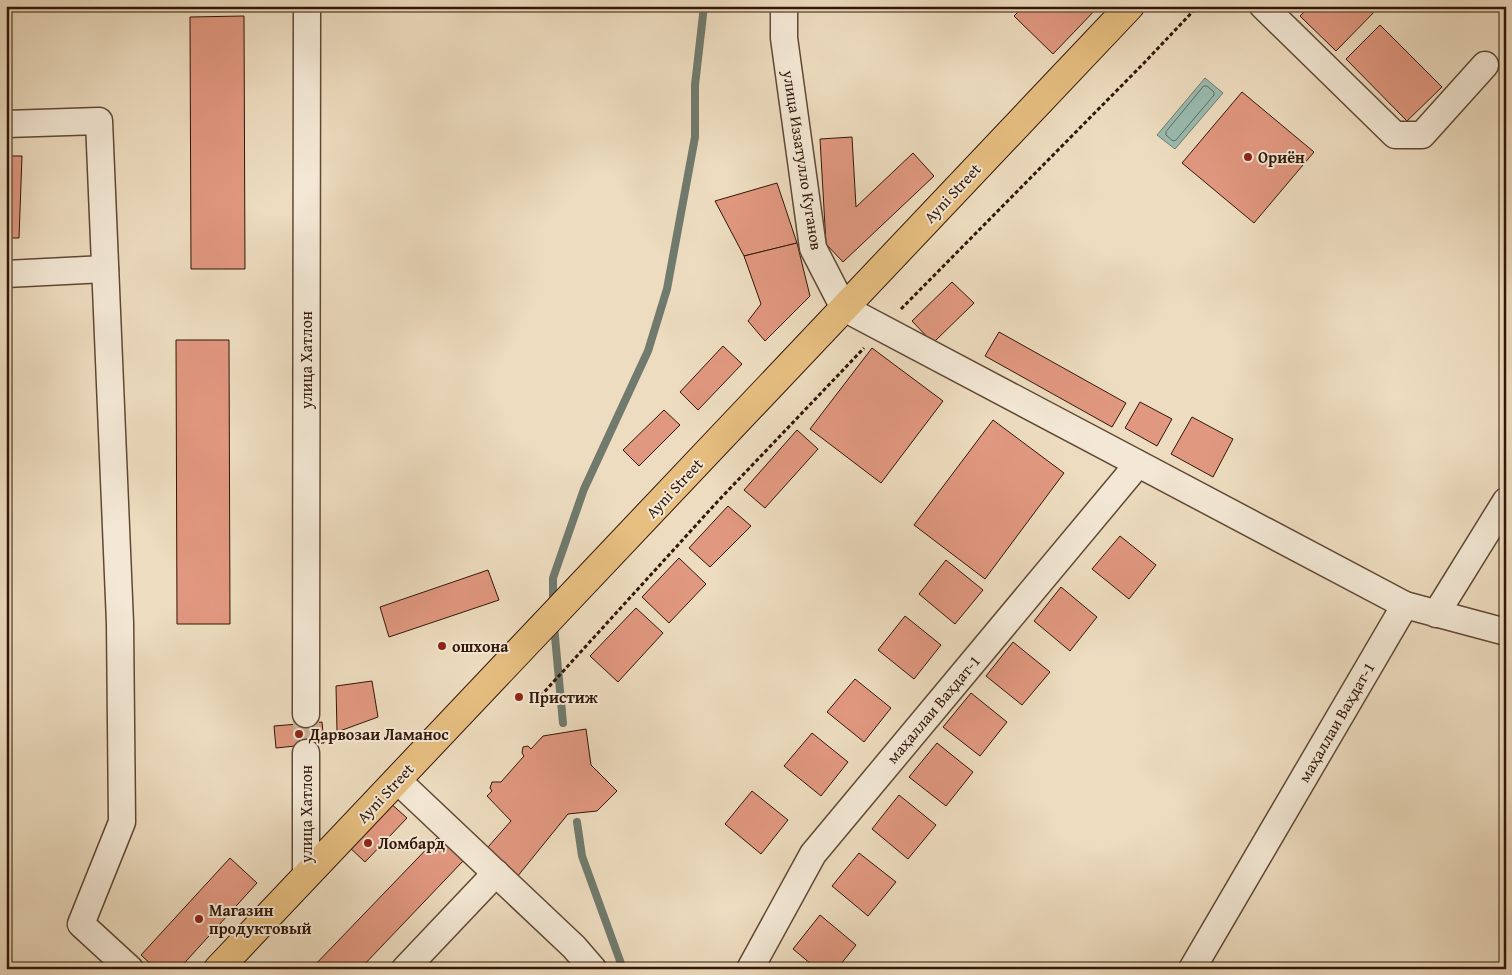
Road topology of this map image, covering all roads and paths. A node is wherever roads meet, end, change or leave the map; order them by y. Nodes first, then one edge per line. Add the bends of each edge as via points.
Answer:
1 (307, 6) edge
2 (784, 6) edge
3 (1130, 6) edge
4 (1263, 6) edge
5 (1485, 64) dead end
6 (6, 124) edge
7 (105, 269) junction
8 (6, 274) edge
9 (844, 308) junction
10 (1138, 464) junction
11 (1506, 501) edge
12 (1405, 605) junction
13 (1436, 614) junction
14 (1506, 632) edge
15 (575, 658) dead end
16 (536, 701) dead end
17 (306, 714) tunnel mouth
18 (306, 753) tunnel mouth
19 (397, 780) junction
20 (496, 873) junction
21 (306, 876) junction
22 (130, 969) edge
23 (218, 969) edge
24 (406, 969) edge
25 (593, 969) edge
26 (750, 969) edge
27 (1192, 969) edge

1 - 17 street, улица Хатлон
2 - 9 street, улица Иззатулло Куганов via 784,38 813,248
3 - 9 main road, Ayni Street
4 - 5 street via 1395,135 1422,135
6 - 7 street via 99,121
7 - 8 street
7 - 22 street via 120,624 122,822 81,924
9 - 10 street
9 - 19 main road, Ayni Street
10 - 12 street
10 - 26 street, маҳаллаи Ваҳдат-1 via 812,854
11 - 13 street
12 - 13 street
12 - 27 street, маҳаллаи Ваҳдат-1
13 - 14 street
15 - 16 path
18 - 21 street, улица Хатлон
19 - 20 street
19 - 21 main road, Ayni Street
20 - 24 street
20 - 25 street
21 - 23 main road, Ayni Street

